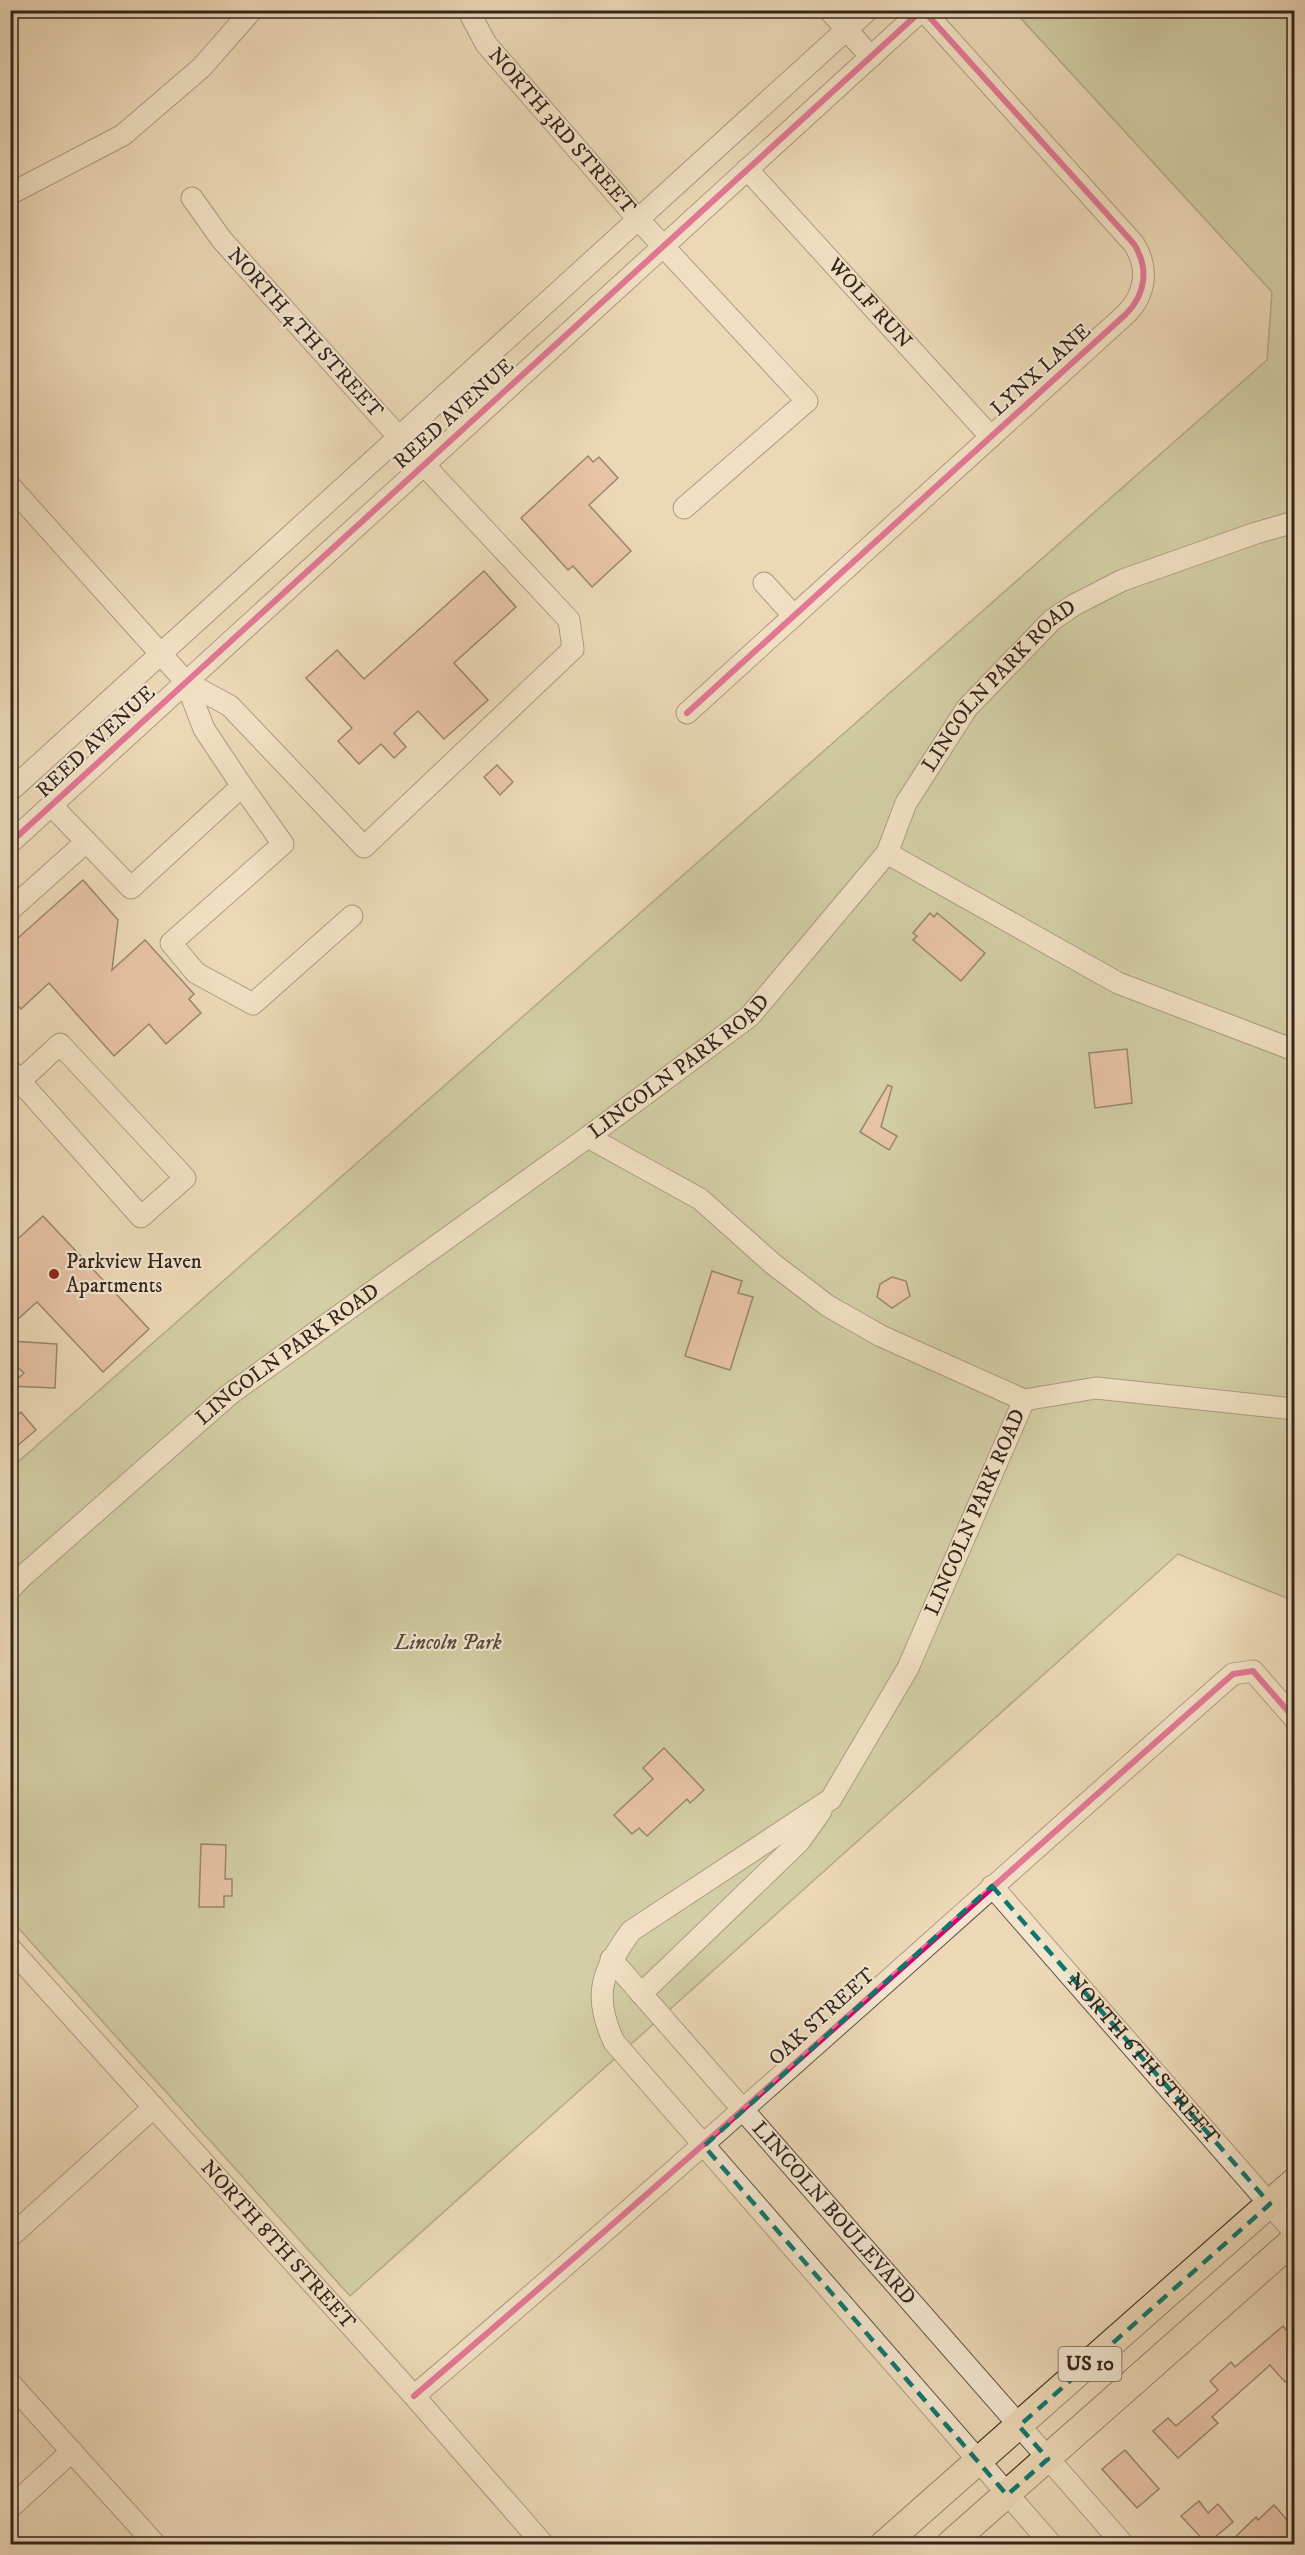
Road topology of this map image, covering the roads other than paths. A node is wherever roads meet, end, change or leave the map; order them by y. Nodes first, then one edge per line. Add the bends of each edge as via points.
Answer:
1 (252, 10) edge
2 (468, 10) edge
3 (829, 10) edge
4 (868, 10) edge
5 (923, 10) edge
6 (847, 30) junction
7 (871, 57) junction
8 (747, 170) junction
9 (10, 194) edge
10 (192, 198) dead end
11 (638, 219) junction
12 (663, 246) junction
13 (398, 436) junction
14 (991, 438) junction
15 (423, 464) junction
16 (10, 486) edge
17 (684, 508) dead end
18 (1294, 522) edge
19 (764, 583) dead end
20 (794, 616) junction
21 (162, 654) junction
22 (186, 682) junction
23 (687, 713) dead end
24 (242, 786) junction
25 (10, 791) edge
26 (52, 806) junction
27 (86, 842) junction
28 (10, 843) edge
29 (887, 853) junction
30 (10, 910) edge
31 (352, 916) dead end
32 (1294, 1050) edge
33 (16, 1075) edge
34 (588, 1137) junction
35 (1024, 1400) junction
36 (1294, 1409) edge
37 (10, 1589) edge
38 (1294, 1718) edge
39 (831, 1799) junction
40 (992, 1886) junction
41 (10, 1948) edge
42 (610, 1959) junction
43 (641, 1995) junction
44 (154, 2107) junction
45 (744, 2110) junction
46 (704, 2146) junction
47 (1294, 2182) edge
48 (1270, 2204) junction
49 (1294, 2232) edge
50 (10, 2237) edge
51 (1294, 2240) edge
52 (10, 2383) edge
53 (414, 2396) junction
54 (1019, 2426) junction
55 (72, 2451) junction
56 (1048, 2459) junction
57 (978, 2462) junction
58 (1007, 2495) junction
59 (10, 2508) edge
60 (155, 2544) edge
61 (543, 2544) edge
62 (884, 2544) edge
63 (950, 2544) edge
64 (1051, 2544) edge
65 (1123, 2544) edge

1 - 9 street via 202,67 123,135
2 - 11 street, NORTH 3RD STREET via 486,44
3 - 6 street
4 - 6 street, REED AVENUE
5 - 7 street, REED AVENUE
5 - 14 street, LYNX LANE via 1134,244 1143,261 1142,290 1135,305
6 - 7 street
6 - 11 street, REED AVENUE
7 - 8 street, REED AVENUE
8 - 12 street, REED AVENUE
8 - 14 street, WOLF RUN
10 - 13 street, NORTH 4TH STREET via 222,240
11 - 12 street, NORTH 3RD STREET
11 - 13 street, REED AVENUE
12 - 15 street, REED AVENUE
12 - 17 street, NORTH 3RD STREET via 807,401
13 - 15 street, NORTH 4TH STREET
13 - 21 street, REED AVENUE
14 - 20 street, LYNX LANE
15 - 22 street, REED AVENUE
15 - 22 street, NORTH 4TH STREET via 569,620 573,649 364,847 230,706
16 - 21 street
18 - 29 street, LINCOLN PARK ROAD via 1123,580 1052,620 967,708 906,803
19 - 20 street
20 - 23 street, LYNX LANE
21 - 22 street
21 - 25 street, REED AVENUE
22 - 24 street via 204,729
22 - 26 street, REED AVENUE
24 - 27 street via 131,888
24 - 31 street via 283,844 171,944 196,972 253,1004
26 - 27 street
26 - 28 street, REED AVENUE
27 - 30 street
29 - 32 street via 1118,983
29 - 34 street, LINCOLN PARK ROAD via 750,1016
33 - 33 street via 141,1217 185,1178 60,1044
34 - 35 street via 700,1199 828,1306 881,1336
34 - 37 street, LINCOLN PARK ROAD via 230,1394
35 - 36 street, LINCOLN PARK ROAD via 1096,1388
35 - 39 street, LINCOLN PARK ROAD via 909,1668
38 - 40 street, OAK STREET via 1253,1671 1233,1674
39 - 42 street, LINCOLN PARK ROAD via 631,1931
39 - 43 street, LINCOLN PARK ROAD via 798,1842
40 - 45 street, OAK STREET
40 - 48 street, NORTH 6TH STREET
41 - 44 street, NORTH 8TH STREET
42 - 43 street, LINCOLN BOULEVARD
42 - 46 street via 601,1999 604,2021 614,2042
43 - 45 street, LINCOLN BOULEVARD
44 - 50 street
44 - 53 street, NORTH 8TH STREET
45 - 46 street, OAK STREET
45 - 54 street, LINCOLN BOULEVARD
46 - 53 street, OAK STREET
46 - 57 street
47 - 48 main road, US 10
48 - 49 street, NORTH 6TH STREET
48 - 54 main road, US 10
51 - 56 main road, US 10
52 - 55 street
53 - 61 street, NORTH 8TH STREET
54 - 56 street, LINCOLN BOULEVARD
54 - 57 main road, US 10
55 - 59 street
55 - 60 street
56 - 58 main road, US 10
56 - 65 street, LINCOLN BOULEVARD
57 - 58 street
57 - 62 main road, US 10
58 - 63 main road, US 10
58 - 64 street

